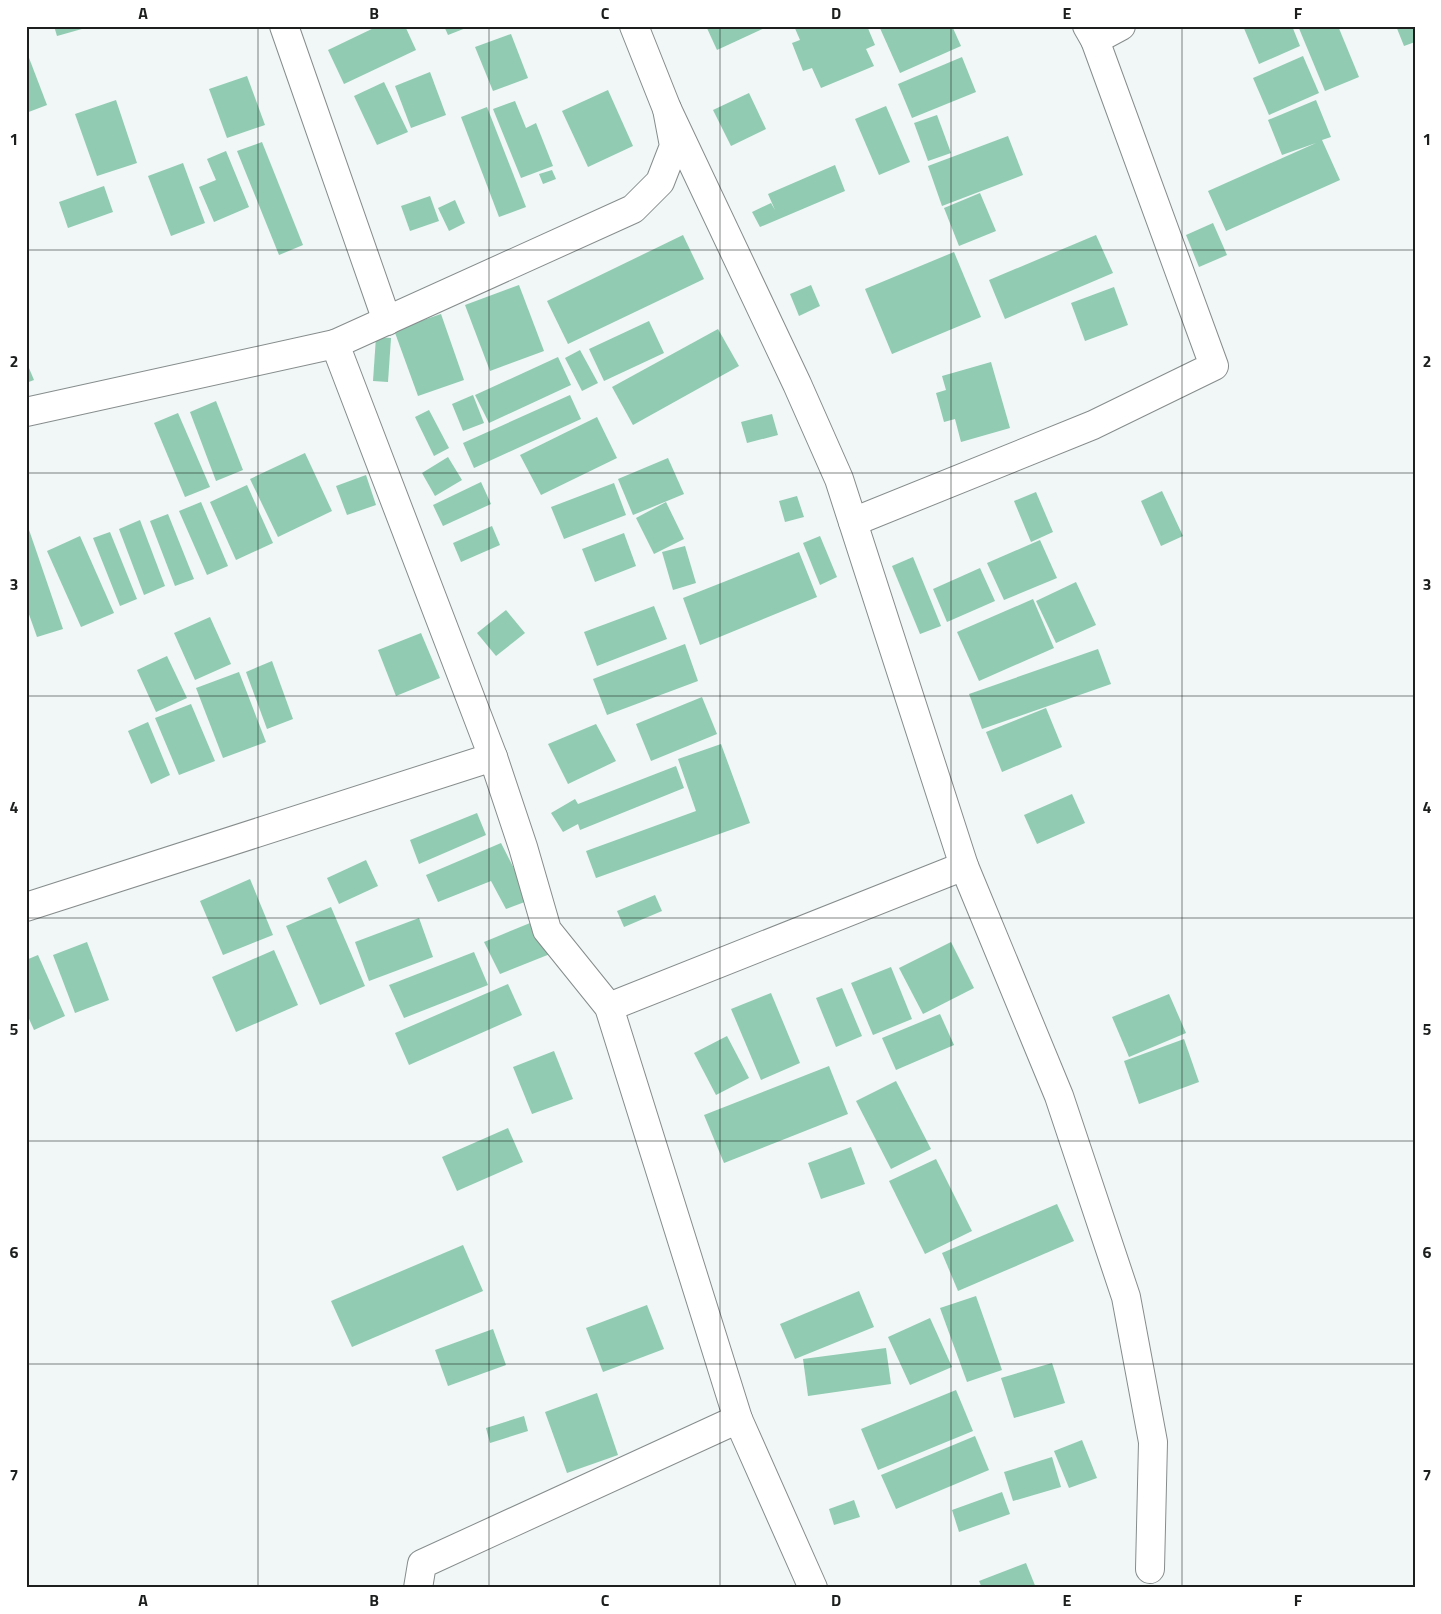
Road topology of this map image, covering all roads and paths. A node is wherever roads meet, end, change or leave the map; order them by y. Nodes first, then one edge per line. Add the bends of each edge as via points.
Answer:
1 (284, 26) edge
2 (634, 26) edge
3 (1121, 26) edge
4 (1091, 33) edge
5 (667, 109) junction
6 (387, 321) junction
7 (335, 344) junction
8 (26, 412) edge
9 (853, 522) junction
10 (493, 756) junction
11 (964, 866) junction
12 (26, 907) edge
13 (609, 1007) junction
14 (738, 1419) junction
15 (1150, 1568) dead end
16 (418, 1588) edge
17 (813, 1588) edge

1 - 6 street
2 - 5 street
3 - 4 street
4 - 9 street via 1214,366 1093,425
5 - 6 street via 674,146 660,182 633,209
5 - 9 street via 797,384 839,479
6 - 7 street
7 - 8 street
7 - 10 street
9 - 11 street
10 - 12 street
10 - 13 street via 547,930
11 - 13 street
11 - 15 street via 1059,1096 1126,1297 1153,1442
13 - 14 street
14 - 16 street via 422,1564
14 - 17 street

